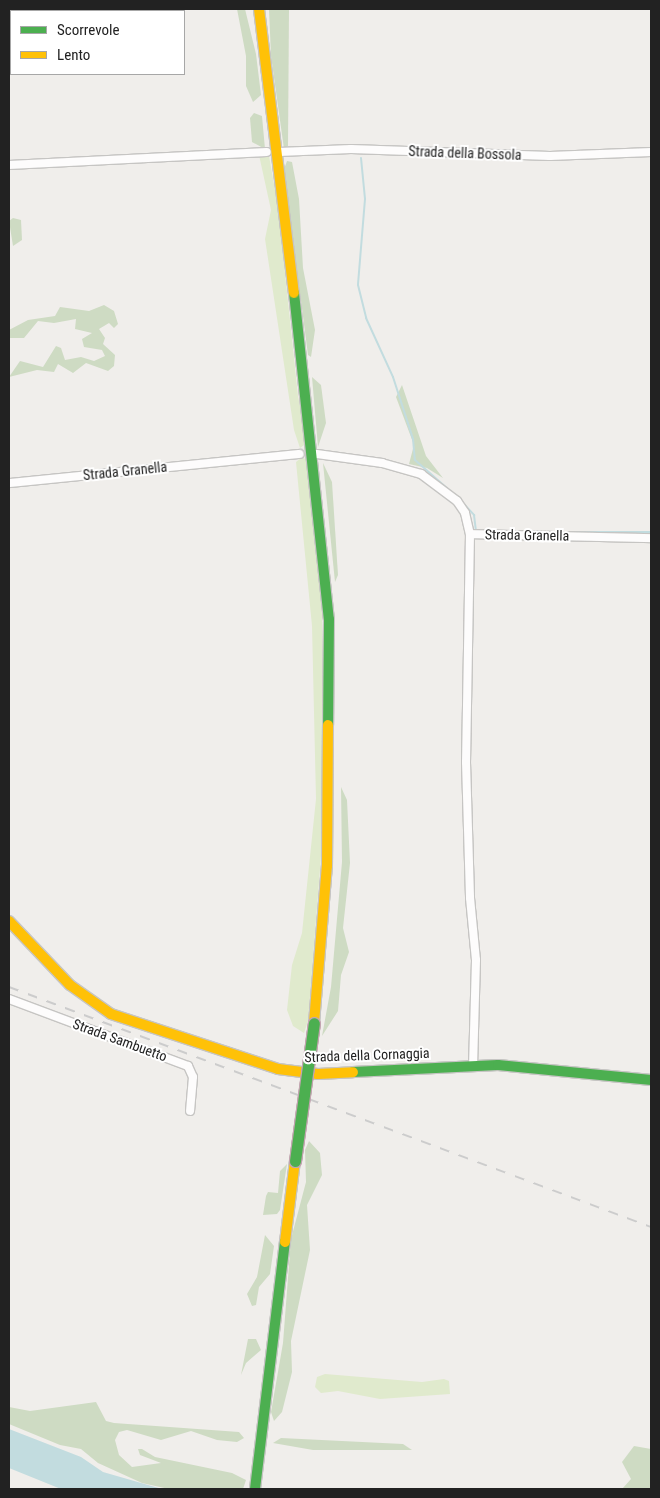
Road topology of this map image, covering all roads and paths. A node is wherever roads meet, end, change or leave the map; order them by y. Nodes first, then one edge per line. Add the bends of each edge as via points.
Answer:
1 (259, 9) edge
2 (267, 152) dead end
3 (279, 152) dead end
4 (651, 152) edge
5 (9, 165) edge
6 (300, 454) dead end
7 (317, 454) dead end
8 (9, 483) edge
9 (470, 534) junction
10 (651, 538) edge
11 (9, 921) edge
12 (9, 999) edge
13 (473, 1065) junction
14 (651, 1080) edge
15 (190, 1111) dead end
16 (255, 1489) edge

1 - 16 main road, bridge via 314,453 330,619 328,857 314,1024
2 - 5 street
3 - 4 street, Strada della Bossola via 351,149 550,156
6 - 8 street, Strada Granella
7 - 9 street, Strada Granella via 382,463 421,474 457,501 465,514
9 - 10 street, Strada Granella
9 - 13 street via 466,762 470,898 476,960
11 - 13 main road, Strada della Cornaggia via 70,985 111,1014 228,1056 278,1069 318,1074
12 - 15 street, Strada Sambuetto via 188,1066 193,1077
13 - 14 main road, Strada della Cornaggia via 546,1067

